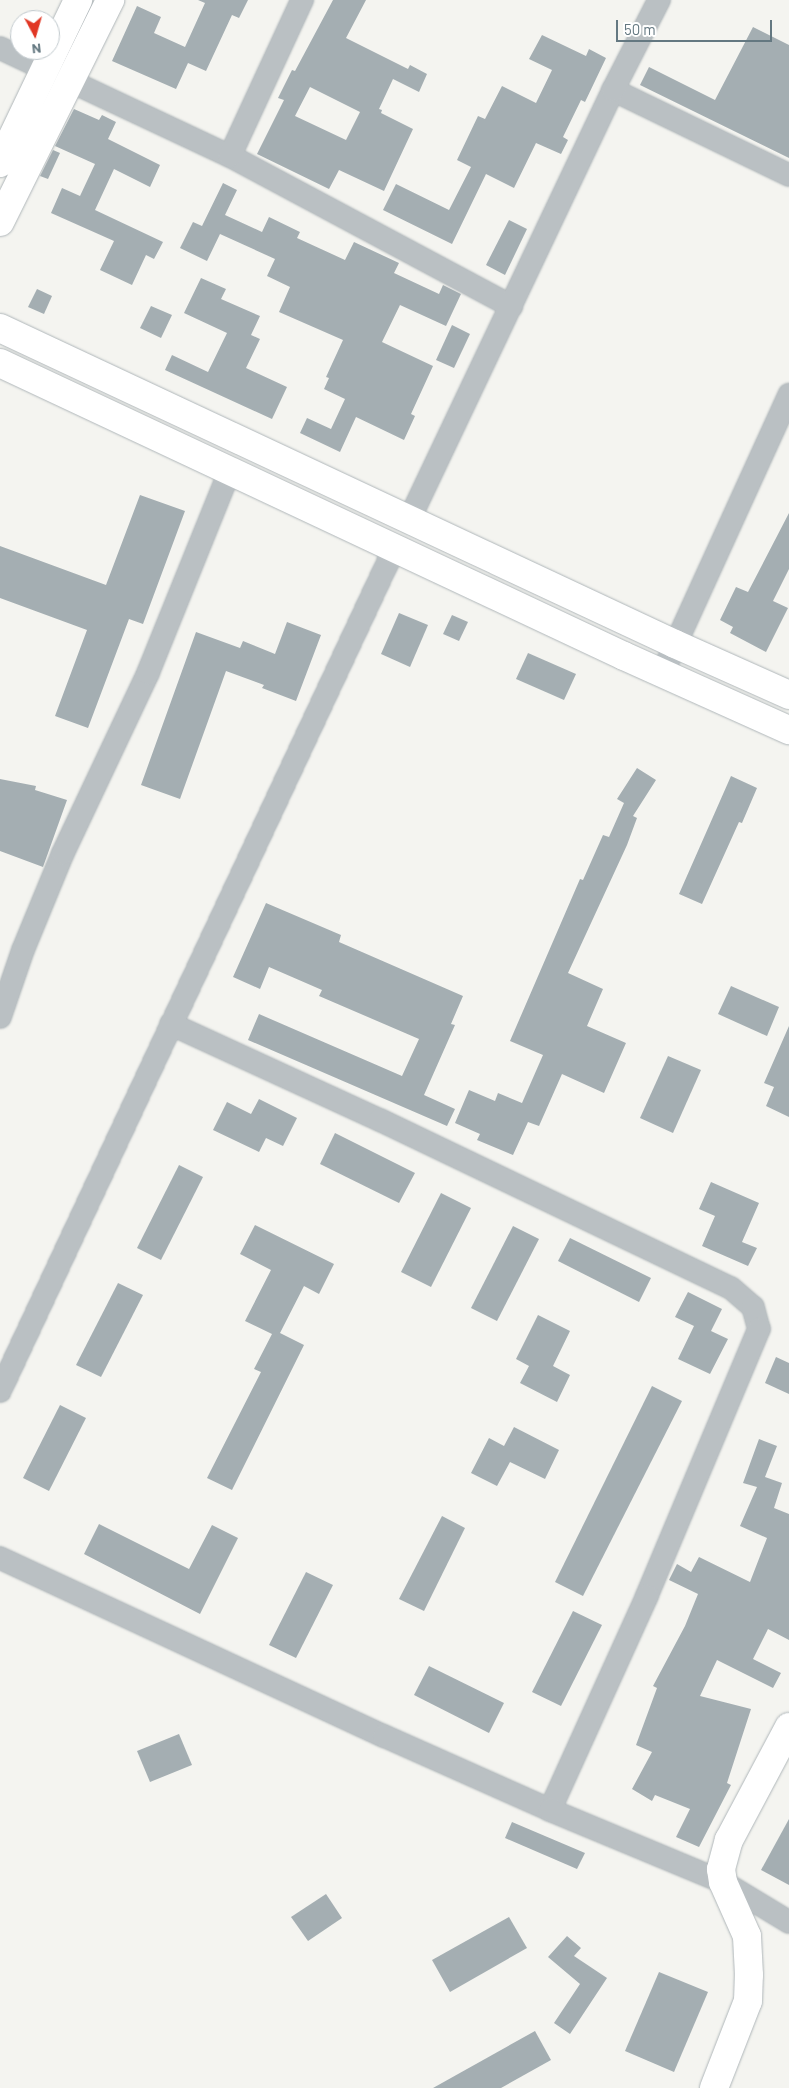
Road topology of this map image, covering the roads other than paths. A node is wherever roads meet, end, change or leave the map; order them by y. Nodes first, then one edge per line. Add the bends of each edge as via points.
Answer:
1 (78, 0) edge
2 (110, 0) edge
3 (302, 0) edge
4 (659, 0) edge
5 (0, 48) edge
6 (45, 69) junction
7 (71, 80) junction
8 (613, 90) junction
9 (230, 156) junction
10 (0, 163) edge
11 (789, 175) edge
12 (0, 222) edge
13 (511, 306) junction
14 (0, 328) edge
15 (0, 363) edge
16 (789, 395) edge
17 (230, 470) junction
18 (409, 520) junction
19 (395, 547) junction
20 (638, 627) junction
21 (675, 644) junction
22 (624, 656) junction
23 (662, 674) junction
24 (789, 695) edge
25 (789, 701) edge
26 (783, 727) edge
27 (0, 1017) edge
28 (171, 1024) junction
29 (0, 1391) edge
30 (0, 1558) edge
31 (789, 1727) edge
32 (550, 1810) junction
33 (723, 1882) junction
34 (789, 1922) edge
35 (714, 2088) edge

1 - 6 main road
2 - 7 main road
3 - 9 street
4 - 8 street
5 - 6 street
6 - 7 street
6 - 10 main road
7 - 9 street
7 - 12 main road
8 - 11 street
8 - 13 street
9 - 13 street
13 - 18 street
14 - 18 main road
15 - 17 main road
16 - 21 street
17 - 19 main road
17 - 27 street via 148,673 63,853 23,950
18 - 19 main road
18 - 20 main road
19 - 22 main road
19 - 28 street
20 - 21 main road
20 - 22 street
21 - 23 street
21 - 24 main road
22 - 23 main road
23 - 26 main road
25 - 26 street
28 - 29 street
28 - 32 street via 730,1288 753,1307 759,1329 648,1596
30 - 32 street
31 - 33 main road via 729,1840 721,1869
32 - 33 street
33 - 34 street
33 - 35 main road via 747,1936 748,2001

